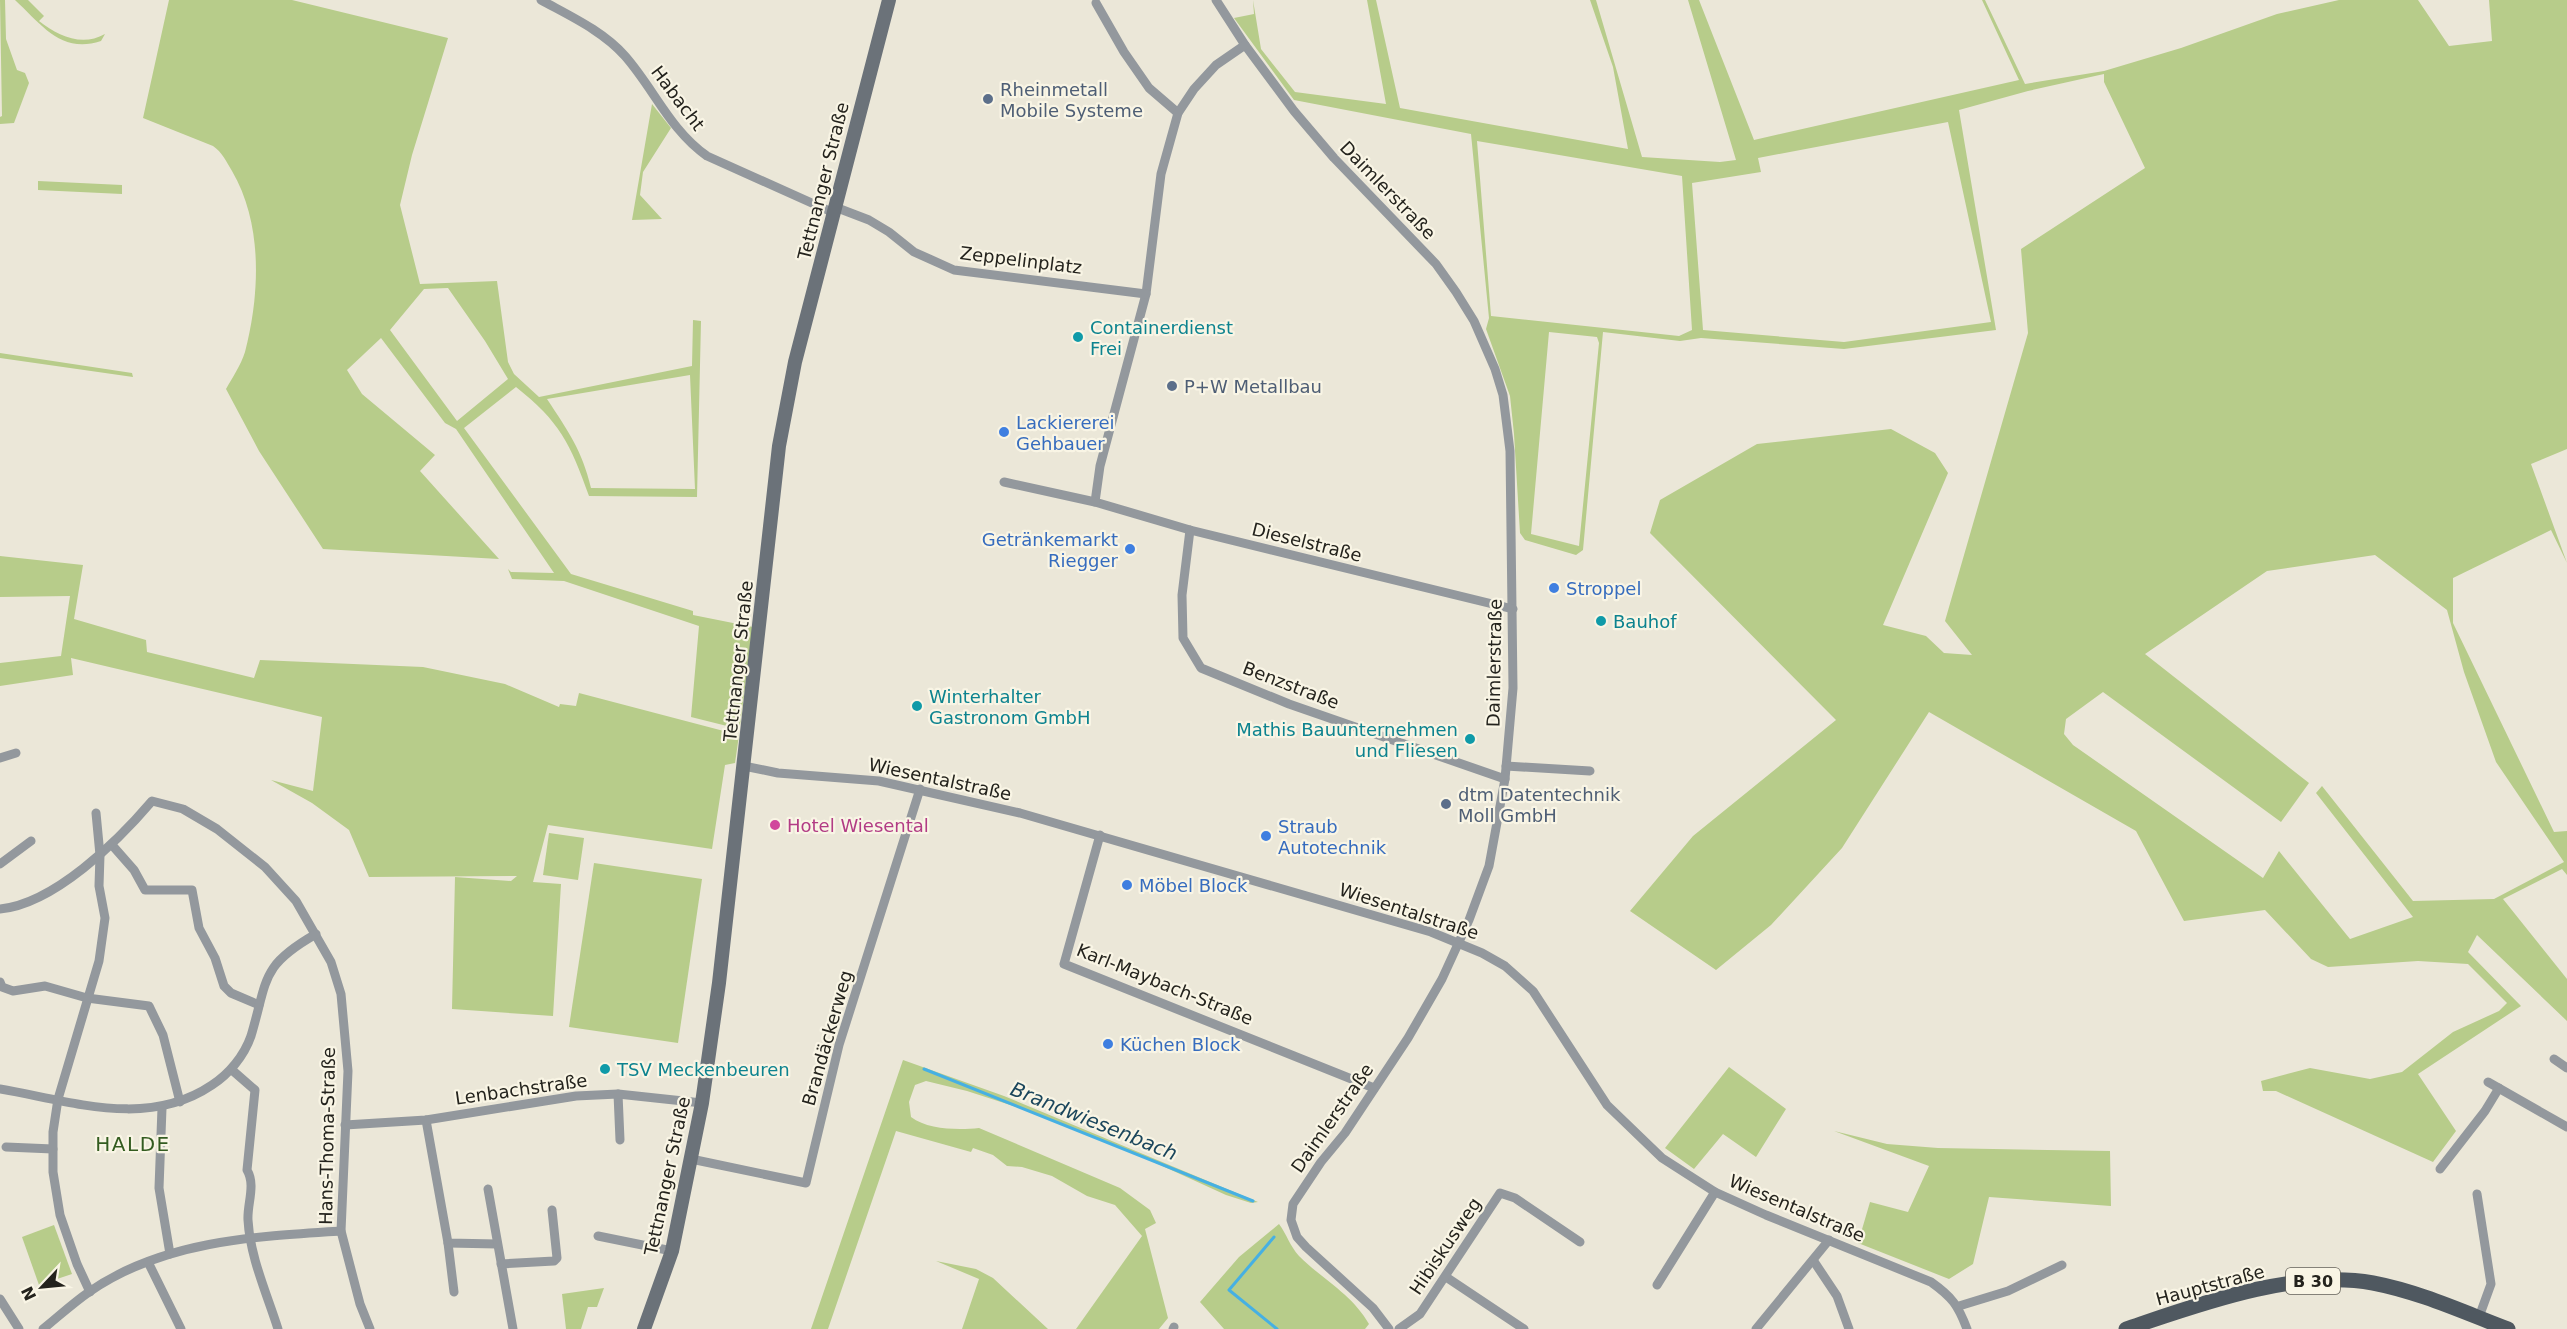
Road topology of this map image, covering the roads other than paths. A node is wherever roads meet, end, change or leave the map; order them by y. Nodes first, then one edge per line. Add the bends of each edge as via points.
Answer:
1 (541, 0) edge
2 (889, 0) edge
3 (1216, 0) edge
4 (1096, 3) dead end
5 (1245, 45) junction
6 (1178, 113) junction
7 (834, 210) junction
8 (1146, 294) junction
9 (1004, 482) dead end
10 (1095, 502) junction
11 (1190, 530) junction
12 (1513, 609) junction
13 (16, 753) dead end
14 (0, 758) edge
15 (744, 766) junction
16 (1506, 766) junction
17 (1590, 771) dead end
18 (1505, 779) junction
19 (921, 789) junction
20 (96, 813) dead end
21 (1100, 835) junction
22 (31, 841) dead end
23 (112, 846) junction
24 (100, 855) junction
25 (0, 864) edge
26 (0, 909) edge
27 (316, 934) junction
28 (1458, 943) junction
29 (0, 982) edge
30 (87, 998) junction
31 (259, 1005) junction
32 (2554, 1059) dead end
33 (2567, 1068) edge
34 (232, 1070) junction
35 (2488, 1082) dead end
36 (1374, 1088) junction
37 (2499, 1088) junction
38 (0, 1089) edge
39 (618, 1094) junction
40 (58, 1099) junction
41 (180, 1102) junction
42 (702, 1103) junction
43 (162, 1108) junction
44 (426, 1120) junction
45 (345, 1125) junction
46 (2567, 1127) edge
47 (620, 1140) dead end
48 (6, 1147) dead end
49 (53, 1149) junction
50 (691, 1159) junction
51 (2440, 1169) dead end
52 (489, 1189) dead end
53 (1715, 1191) junction
54 (2477, 1194) dead end
55 (552, 1210) dead end
56 (340, 1231) junction
57 (598, 1236) dead end
58 (250, 1237) junction
59 (1829, 1240) junction
60 (1580, 1242) dead end
61 (448, 1244) junction
62 (497, 1244) junction
63 (672, 1251) junction
64 (170, 1254) junction
65 (1813, 1260) junction
66 (148, 1262) junction
67 (501, 1264) junction
68 (2062, 1265) dead end
69 (1446, 1276) junction
70 (1657, 1285) dead end
71 (90, 1292) junction
72 (454, 1292) dead end
73 (0, 1299) edge
74 (1959, 1306) junction
75 (2478, 1317) junction
76 (19, 1329) edge
77 (43, 1329) edge
78 (181, 1329) edge
79 (278, 1329) edge
80 (370, 1329) edge
81 (513, 1329) edge
82 (644, 1329) edge
83 (1389, 1329) edge
84 (1399, 1329) edge
85 (1524, 1329) edge
86 (1756, 1329) edge
87 (1849, 1329) edge
88 (1967, 1329) edge
89 (2126, 1329) edge
90 (2508, 1329) edge

1 - 7 street, Habacht via 591,28 618,49 673,124 706,156
2 - 7 main road, Tettnanger Straße
3 - 5 street, Daimlerstraße
4 - 6 street via 1149,88
5 - 6 street via 1216,65
5 - 12 street, Daimlerstraße via 1334,158 1436,264 1482,339 1503,395 1508,423
6 - 8 street via 1161,174
7 - 8 street, Zeppelinplatz via 869,220 914,252 954,270
7 - 15 main road, Tettnanger Straße via 779,446
8 - 10 street via 1100,466
9 - 10 street, Dieselstraße
10 - 11 street, Dieselstraße
11 - 12 street, Dieselstraße
11 - 18 street, Benzstraße via 1182,595 1183,638 1201,668 1289,704
12 - 16 street, Daimlerstraße via 1513,688
13 - 14 street
15 - 19 street, Wiesentalstraße
15 - 42 main road, Tettnanger Straße
16 - 17 street
16 - 18 street, Daimlerstraße
18 - 28 street, Daimlerstraße via 1489,866
19 - 21 street, Wiesentalstraße
19 - 50 street, Brandäckerweg via 839,1045 806,1183
20 - 24 street
21 - 28 street, Wiesentalstraße
21 - 36 street, Karl-Maybach-Straße via 1064,964
22 - 25 street
23 - 24 street
23 - 27 street, Hans-Thoma-Straße via 152,801 183,809 217,829 265,867 296,901
23 - 31 street via 134,870 145,890 192,890 199,928 224,986
24 - 26 street via 41,897
24 - 30 street via 99,886 105,918 99,961
27 - 31 street via 290,949 273,965
27 - 45 street, Hans-Thoma-Straße via 331,962 341,994 348,1071
28 - 36 street, Daimlerstraße via 1408,1038
28 - 53 street, Wiesentalstraße via 1505,966 1533,991 1607,1105 1662,1158
29 - 30 street via 13,992 45,986
30 - 40 street
30 - 41 street via 149,1006 163,1035
31 - 34 street via 250,1039
32 - 33 street
34 - 41 street via 201,1093
34 - 58 street via 255,1089 247,1170 252,1177
35 - 37 street
36 - 83 street, Daimlerstraße via 1293,1204 1291,1220 1297,1237 1373,1308
37 - 46 street
37 - 51 street via 2486,1111
38 - 40 street
39 - 42 street, Lenbachstraße
39 - 44 street, Lenbachstraße via 576,1096
39 - 47 street
40 - 43 street via 110,1110
40 - 49 street
41 - 43 street
42 - 50 main road, Tettnanger Straße
43 - 64 street via 159,1188
44 - 45 street, Lenbachstraße
44 - 61 street
45 - 56 street, Hans-Thoma-Straße
48 - 49 street
49 - 71 street via 60,1215
50 - 63 main road, Tettnanger Straße
52 - 62 street
53 - 59 street, Wiesentalstraße
53 - 70 street
54 - 75 street via 2491,1284
55 - 67 street via 557,1258
56 - 58 street
56 - 80 street, Hans-Thoma-Straße
57 - 63 street
58 - 64 street
58 - 79 street
59 - 65 street
59 - 74 street, Wiesentalstraße via 1931,1282
60 - 69 street, Hibiskusweg via 1515,1198 1500,1193
61 - 62 street
61 - 72 street
62 - 67 street
63 - 82 main road, Tettnanger Straße
64 - 66 street
65 - 86 street
65 - 87 street via 1837,1296
66 - 71 street
66 - 78 street
67 - 81 street
68 - 74 street via 2008,1291
69 - 84 street, Hibiskusweg via 1420,1314
69 - 85 street
71 - 77 street
73 - 76 street
74 - 88 street, Wiesentalstraße
75 - 89 main road, Hauptstraße / B 30 via 2386,1286 2327,1280 2229,1297
75 - 90 main road, Hauptstraße / B 30

